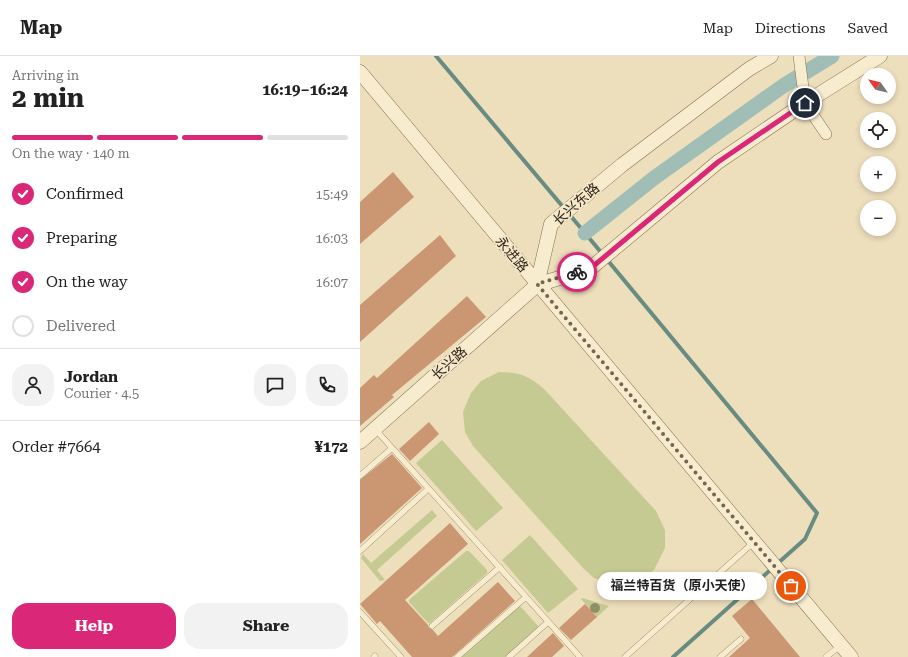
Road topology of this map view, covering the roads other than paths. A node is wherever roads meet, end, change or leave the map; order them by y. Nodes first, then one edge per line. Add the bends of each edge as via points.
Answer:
1 (771, 56) edge
2 (799, 56) edge
3 (880, 56) edge
4 (360, 72) edge
5 (805, 103) junction
6 (826, 134) dead end
7 (537, 284) junction
8 (375, 429) junction
9 (360, 442) edge
10 (392, 448) junction
11 (360, 476) edge
12 (428, 489) junction
13 (758, 546) junction
14 (360, 551) edge
15 (500, 568) junction
16 (526, 597) junction
17 (360, 612) edge
18 (548, 622) junction
19 (432, 626) dead end
20 (741, 639) dead end
21 (841, 645) junction
22 (401, 657) edge
23 (457, 657) edge
24 (510, 657) edge
25 (580, 657) edge
26 (625, 657) edge
27 (720, 657) edge
28 (826, 657) edge
29 (851, 657) edge

1 - 7 street, 长兴东路 via 749,69 682,119 551,224
2 - 5 street
3 - 5 street
4 - 7 street, 永进路
5 - 6 street
5 - 7 street via 718,162 591,268
7 - 8 street, 长兴路
7 - 13 street, 永进路
8 - 9 street, 长兴路
8 - 10 lane
10 - 11 lane
10 - 12 lane
12 - 14 lane
12 - 15 lane
13 - 21 street, 永进路
13 - 26 lane
15 - 16 lane
15 - 19 lane
16 - 18 lane
16 - 23 lane
17 - 22 lane
18 - 24 lane
18 - 25 lane
20 - 27 lane
21 - 28 lane
21 - 29 street, 永进路

